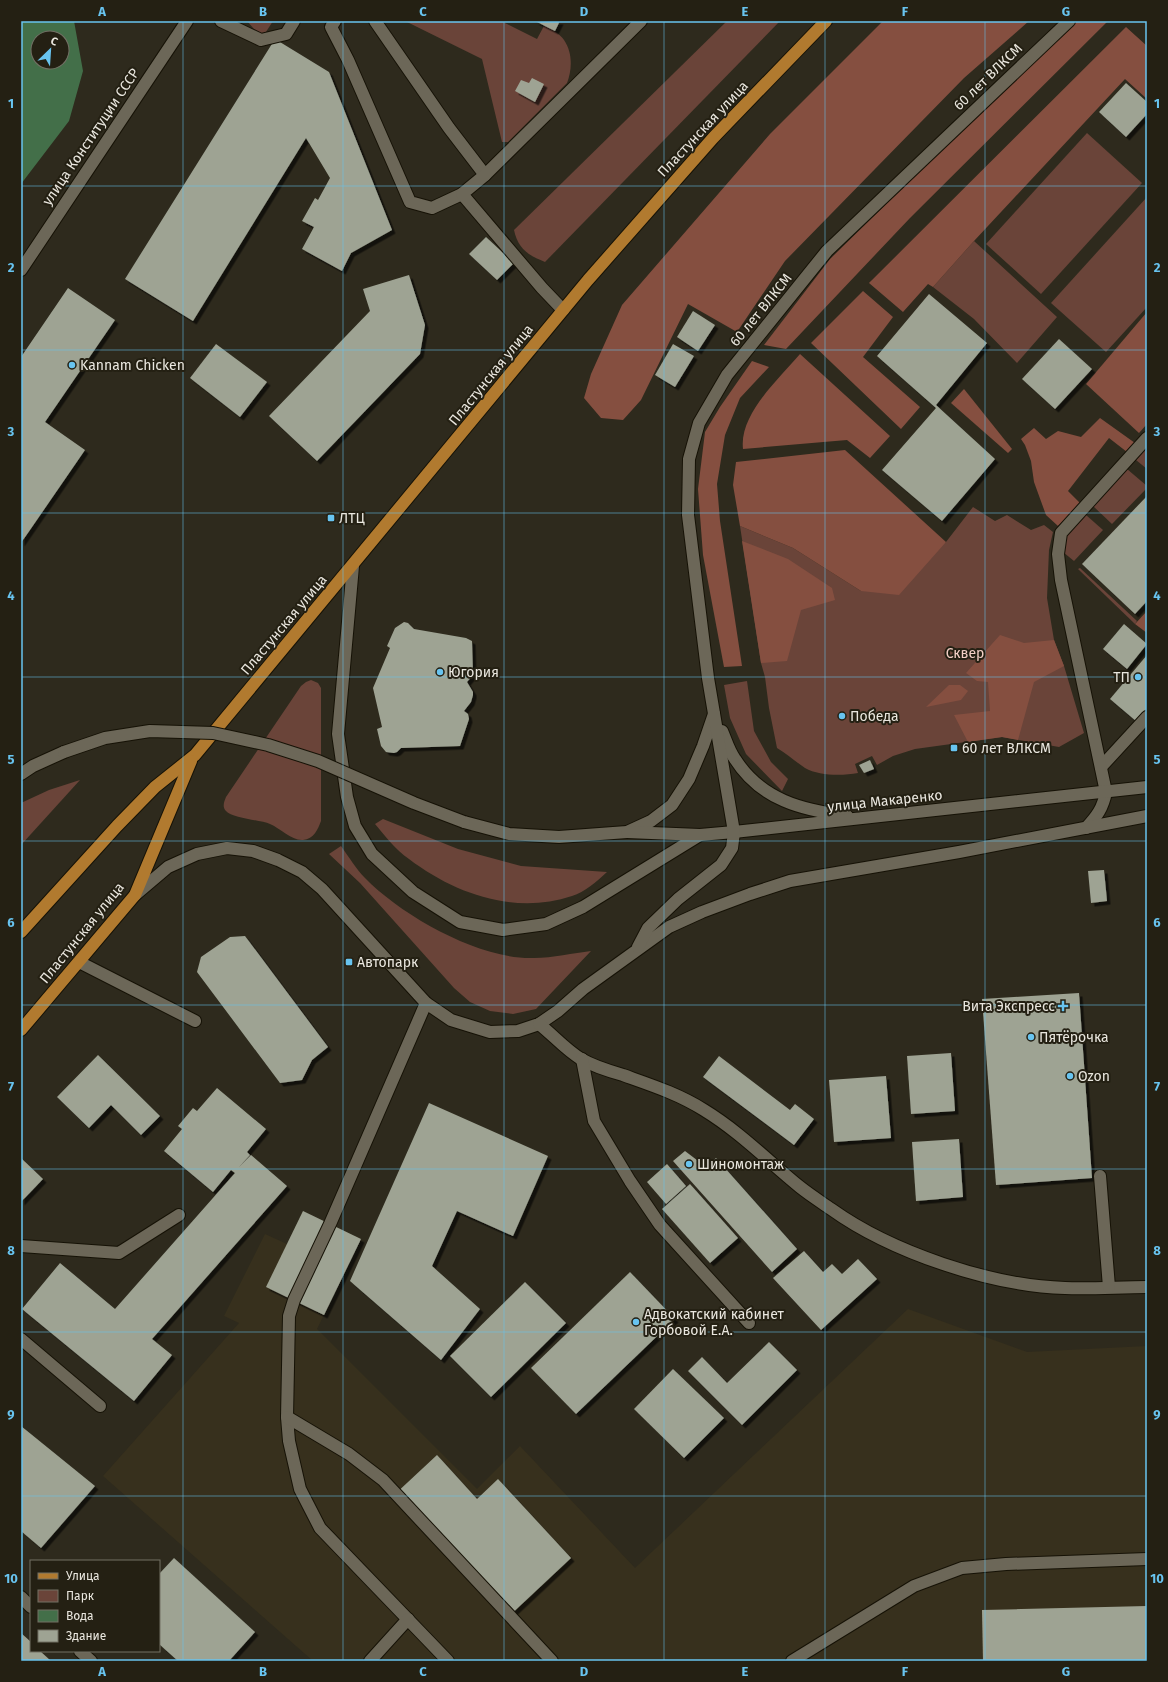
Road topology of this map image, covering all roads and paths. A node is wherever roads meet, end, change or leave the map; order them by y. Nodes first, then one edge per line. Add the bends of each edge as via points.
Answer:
1 (187, 21) edge
2 (221, 21) edge
3 (294, 21) edge
4 (335, 21) edge
5 (375, 21) edge
6 (641, 21) edge
7 (826, 21) edge
8 (1069, 21) edge
9 (485, 175) junction
10 (462, 194) junction
11 (21, 270) edge
12 (563, 310) junction
13 (1147, 438) edge
14 (353, 566) junction
15 (714, 713) junction
16 (1147, 717) edge
17 (191, 760) junction
18 (1101, 767) junction
19 (21, 774) edge
20 (1147, 787) edge
21 (1106, 792) junction
22 (1147, 816) edge
23 (865, 818) junction
24 (1086, 828) junction
25 (627, 832) junction
26 (734, 832) junction
27 (700, 835) junction
28 (135, 895) junction
29 (21, 932) edge
30 (636, 950) junction
31 (79, 962) junction
32 (426, 1003) junction
33 (195, 1021) dead end
34 (539, 1024) junction
35 (21, 1030) edge
36 (582, 1059) junction
37 (1100, 1176) dead end
38 (179, 1215) dead end
39 (21, 1246) edge
40 (1109, 1287) junction
41 (1147, 1287) edge
42 (749, 1323) dead end
43 (21, 1339) edge
44 (100, 1406) dead end
45 (287, 1417) junction
46 (1147, 1559) edge
47 (21, 1597) edge
48 (30, 1605) edge
49 (408, 1619) junction
50 (81, 1652) edge
51 (91, 1661) edge
52 (370, 1661) edge
53 (448, 1661) edge
54 (552, 1661) edge
55 (792, 1661) edge

1 - 11 street, улица Конституции СССР
2 - 3 street via 261,40 286,34
4 - 10 street via 331,28 348,60 410,202 432,208
5 - 9 street
6 - 9 street
7 - 12 main road, Пластунская улица via 713,138
8 - 15 street, 60 лет ВЛКСМ via 827,251 727,375 699,423 688,459 688,515
9 - 10 street
10 - 12 street
12 - 14 main road, Пластунская улица
13 - 18 street via 1060,533 1058,554 1061,580
14 - 17 main road, Пластунская улица
14 - 27 street via 338,734 347,798 355,826 372,854 413,892 460,922 503,930 546,924 583,907
15 - 23 street via 734,759 755,784 779,799 815,811
15 - 25 street via 689,779 672,805 651,821
15 - 26 street
16 - 18 street
17 - 28 main road, Пластунская улица
17 - 29 main road, Пластунская улица via 144,798
18 - 21 street
19 - 25 street, bridge via 64,752 104,738 150,731 213,733 268,745 318,761 414,803 464,822 509,834 559,838
20 - 21 street, улица Макаренко
21 - 23 street, улица Макаренко
21 - 24 street via 1104,805
22 - 24 street
23 - 26 street, улица Макаренко
24 - 30 street via 790,881 702,912 669,927
25 - 27 street, улица Макаренко
26 - 27 street, улица Макаренко
26 - 30 street via 732,848 721,865 678,899 648,928
28 - 31 main road, Пластунская улица
28 - 32 street via 168,867 197,854 227,848 253,851 278,860 302,872 322,889
30 - 34 street
31 - 33 street
31 - 35 main road, Пластунская улица
32 - 34 street via 451,1020 490,1032 518,1031
32 - 45 street via 288,1316
34 - 36 street
36 - 40 street via 677,1095 704,1110 758,1149 800,1187 833,1211 902,1247 943,1264 1020,1283 1064,1288
36 - 42 street via 594,1121 630,1181 660,1225
37 - 40 street
38 - 39 street via 119,1253
40 - 41 street
43 - 44 street
45 - 49 street via 289,1442 300,1489 320,1528
45 - 54 street via 349,1454 384,1480
46 - 55 street via 962,1568 914,1586
47 - 48 street
49 - 52 street
49 - 53 street
50 - 51 street

